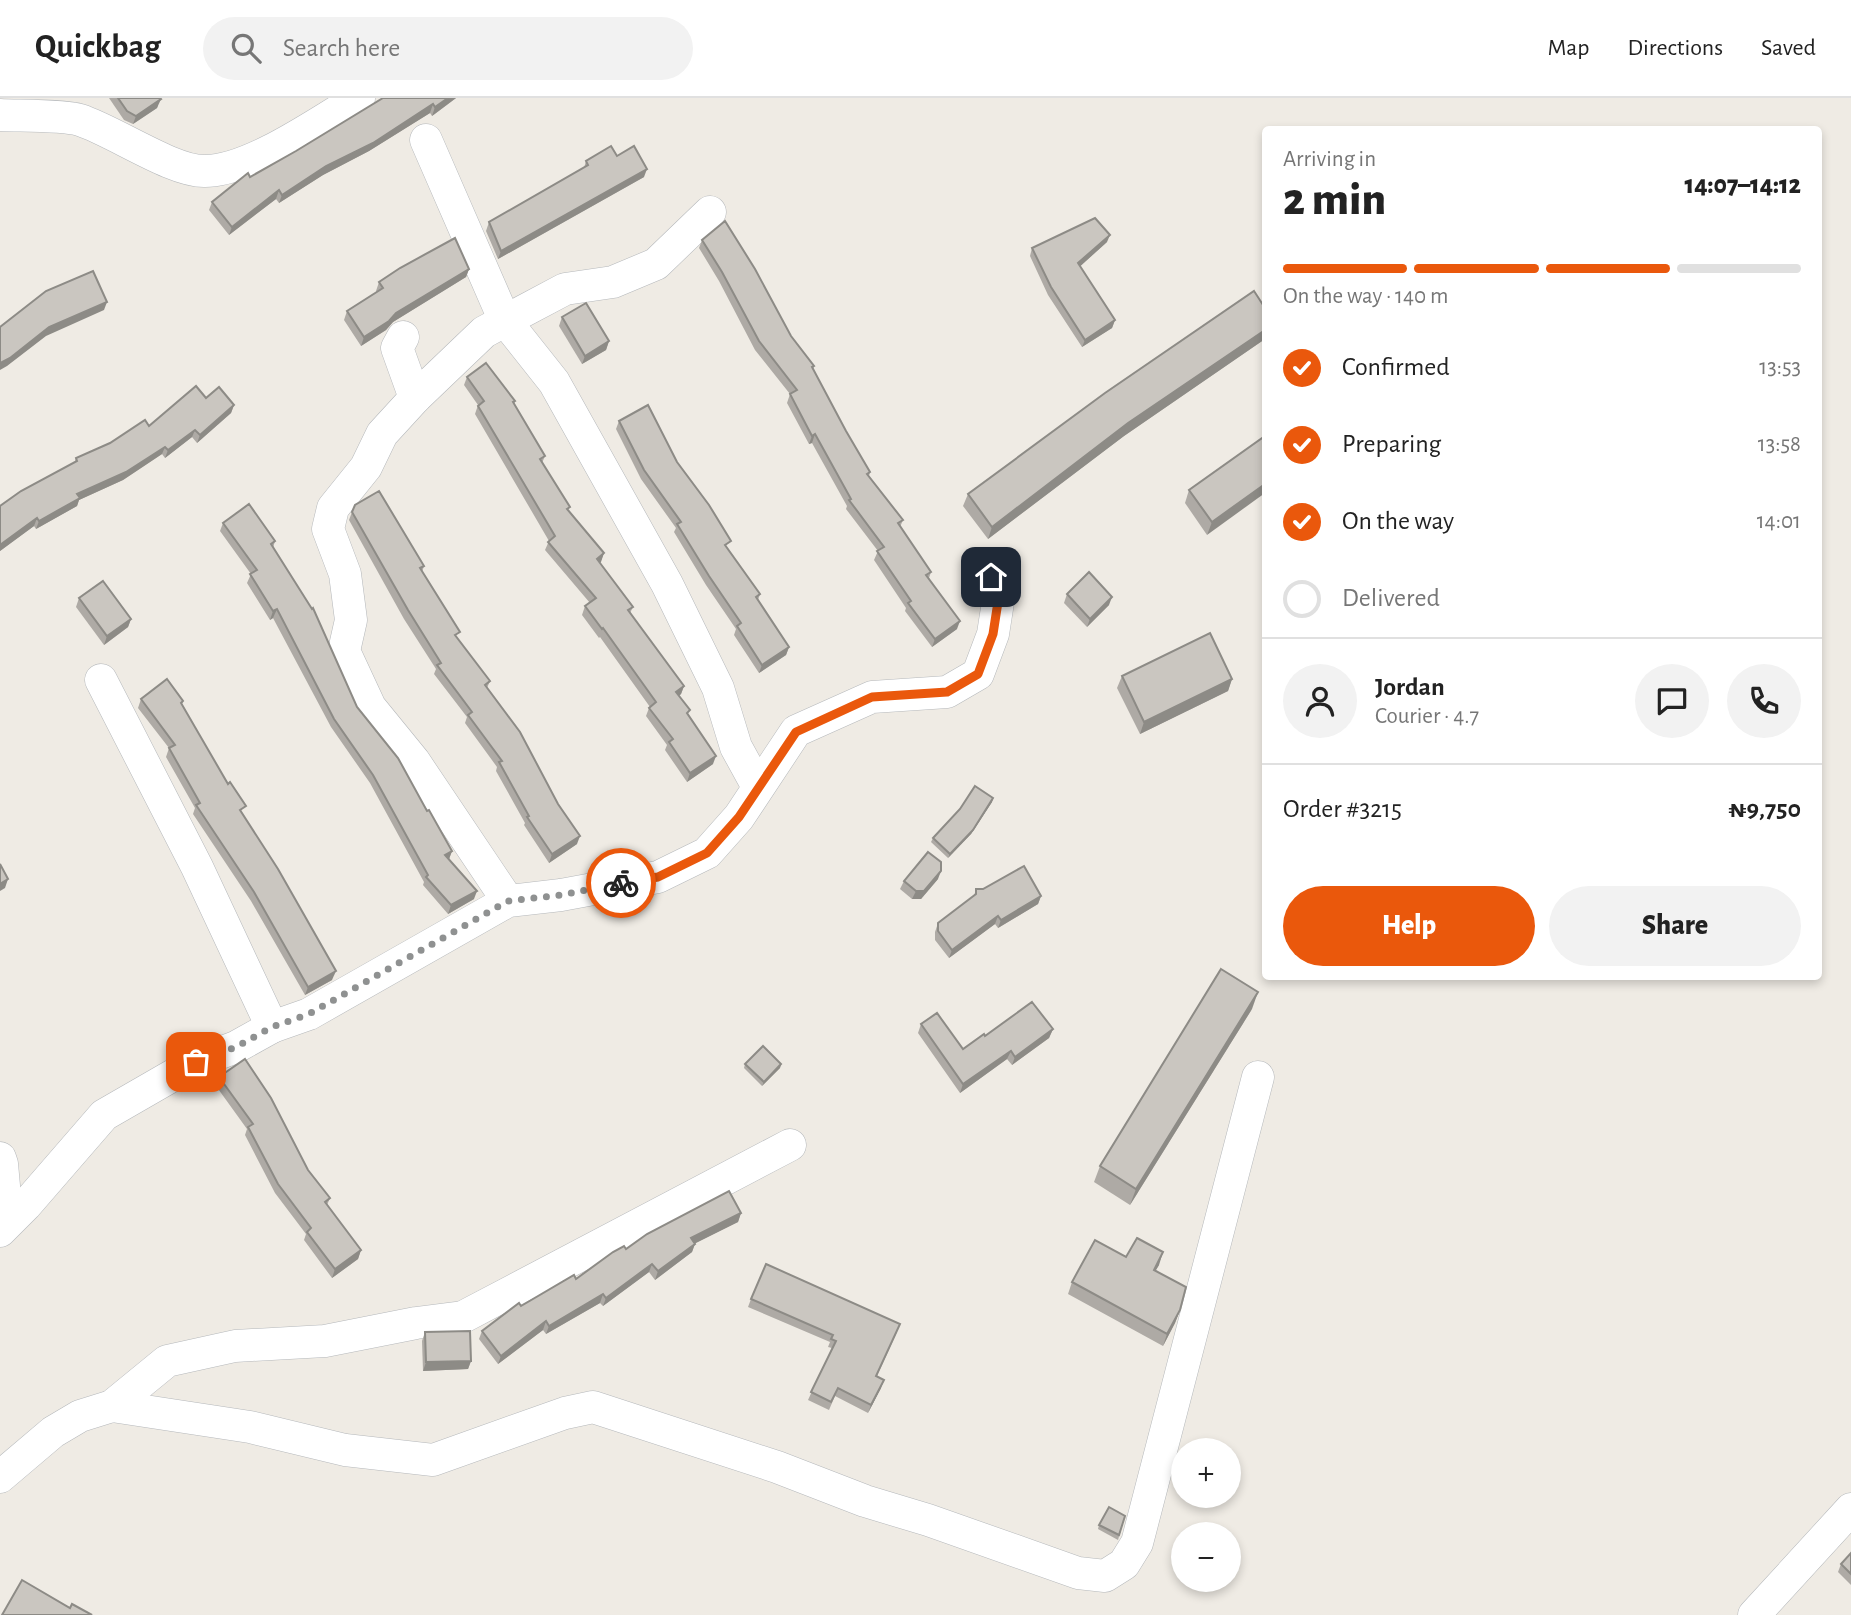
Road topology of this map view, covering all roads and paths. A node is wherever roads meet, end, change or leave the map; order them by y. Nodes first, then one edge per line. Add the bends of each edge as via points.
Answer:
1 (359, 98) edge
2 (76, 109) edge
3 (0, 115) edge
4 (426, 140) dead end
5 (710, 212) dead end
6 (504, 319) junction
7 (403, 337) dead end
8 (415, 398) junction
9 (983, 565) dead end
10 (101, 680) dead end
11 (758, 787) junction
12 (508, 901) junction
13 (272, 1027) junction
14 (1258, 1077) dead end
15 (790, 1145) dead end
16 (0, 1158) edge
17 (0, 1222) edge
18 (0, 1231) edge
19 (112, 1406) junction
20 (0, 1477) edge
21 (1851, 1509) edge
22 (1754, 1615) edge

1 - 2 street via 236,166 203,172 170,162
2 - 3 street
4 - 6 street
5 - 6 street via 656,264 613,282 565,289
6 - 8 street via 484,332
6 - 11 street via 554,382 667,584 719,688 736,747
7 - 8 street via 397,348
8 - 12 street via 382,434 366,467 333,509 328,529 345,574 351,620 344,651 370,706 414,761
9 - 11 street via 1000,589 993,634 978,674 947,692 872,697 796,732
10 - 13 street
11 - 12 street via 707,853 658,877
12 - 13 street via 309,1014
13 - 18 street via 196,1062 104,1115
14 - 19 street via 1137,1543 1124,1564 1105,1576 1077,1573 593,1407 433,1460 345,1450 250,1427
15 - 19 street via 463,1317 325,1341 235,1346 167,1362
16 - 17 street via 6,1208
19 - 20 street via 80,1416 53,1432
21 - 22 street

